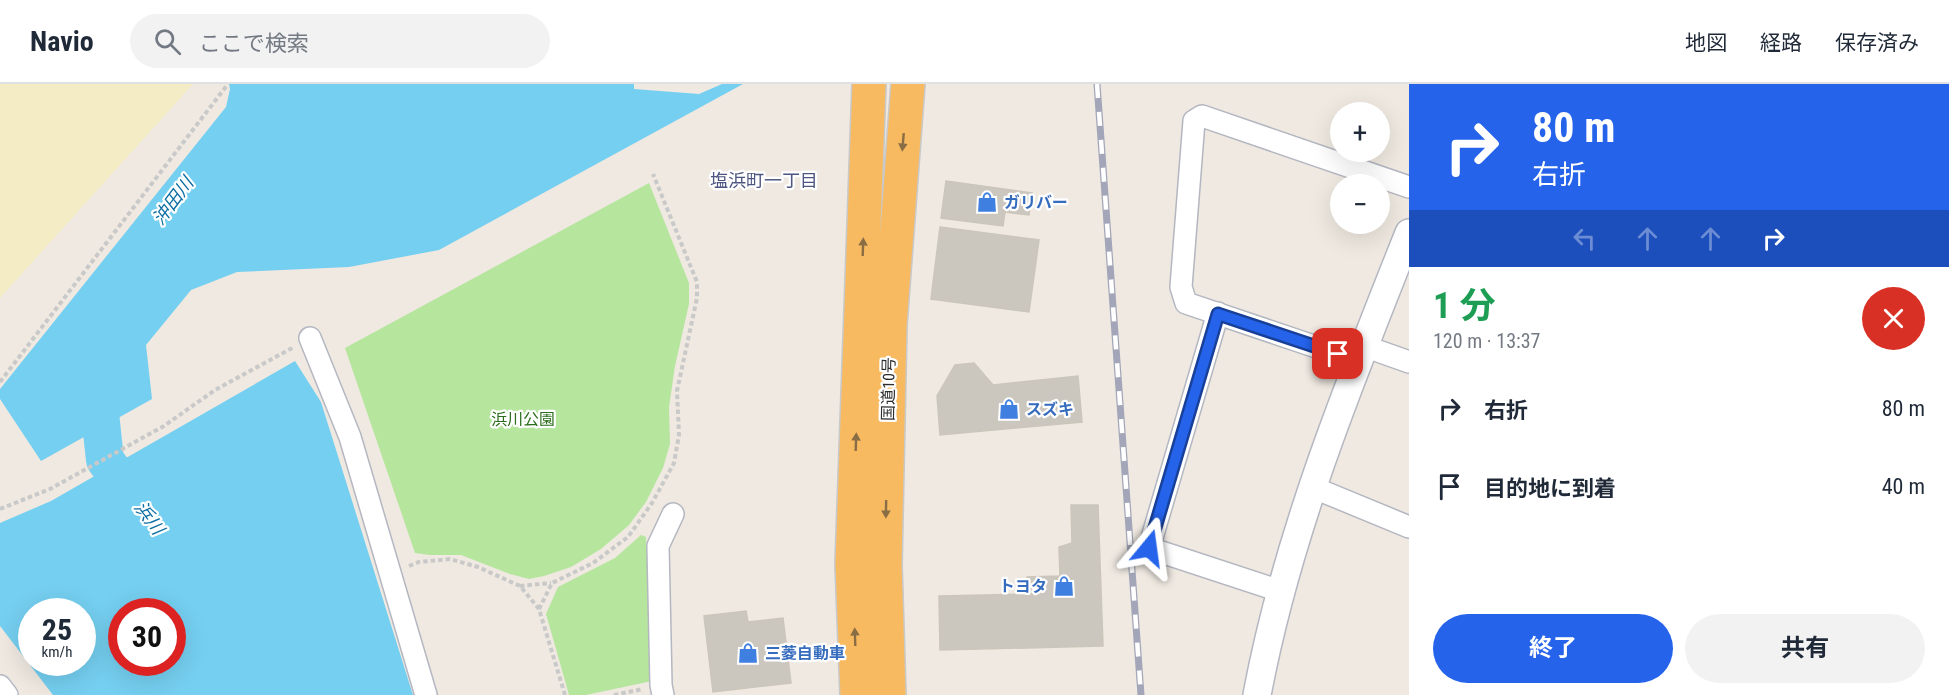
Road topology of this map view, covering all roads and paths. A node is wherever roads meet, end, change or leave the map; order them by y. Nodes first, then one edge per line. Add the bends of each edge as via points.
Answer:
1 (228, 84) edge
2 (869, 84) edge
3 (908, 84) edge
4 (653, 174) dead end
5 (1409, 187) edge
6 (1409, 233) edge
7 (1401, 274) edge
8 (1218, 314) junction
9 (310, 338) joint
10 (1361, 353) junction
11 (1409, 362) edge
12 (0, 382) edge
13 (1312, 487) junction
14 (0, 509) edge
15 (673, 514) dead end
16 (1409, 527) edge
17 (390, 572) junction
18 (552, 583) junction
19 (520, 586) junction
20 (1280, 591) junction
21 (539, 609) junction
22 (0, 686) edge
23 (662, 690) edge
24 (7, 695) edge
25 (426, 695) edge
26 (565, 695) edge
27 (614, 695) edge
28 (857, 695) edge
29 (889, 695) edge
30 (1257, 695) edge

1 - 12 path
28 -> 2 highway, 国道10号 via 852,564
3 -> 29 highway, 国道10号 via 890,325 885,564
4 - 18 path via 697,282 677,391 679,435 674,463 628,537 593,563
5 - 8 street via 1202,116 1194,121 1181,287 1186,303
6 - 7 street
7 - 10 street
8 - 10 street
8 - 20 street via 1149,548
9 - 14 path via 50,489
9 - 17 street via 350,437
10 - 11 street
10 - 13 street
13 - 16 street
13 - 20 street
15 - 23 street via 658,546
17 - 19 path via 419,562 450,559
17 - 25 street
18 - 19 path
18 - 21 path
19 - 21 path
20 - 30 street
21 - 26 path
22 - 24 street
23 - 27 path

